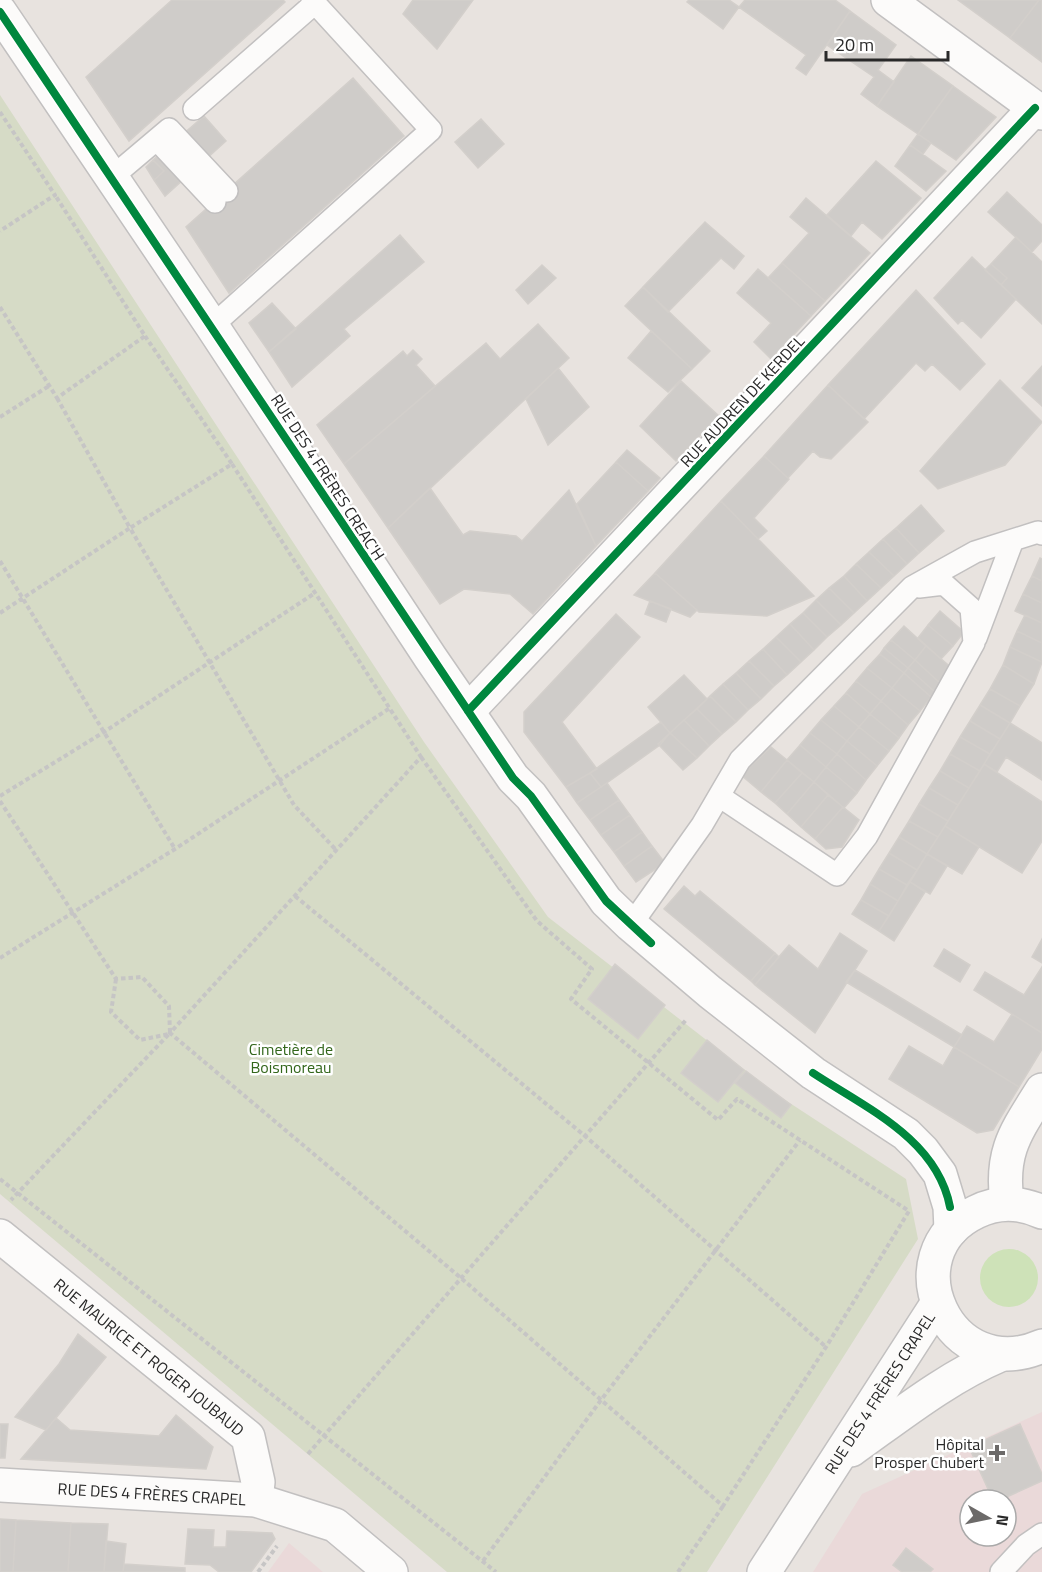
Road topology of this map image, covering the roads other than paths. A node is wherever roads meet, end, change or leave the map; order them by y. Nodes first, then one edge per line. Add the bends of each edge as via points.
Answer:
1 (888, 0) edge
2 (313, 2) edge
3 (0, 12) edge
4 (194, 109) dead end
5 (1039, 111) edge
6 (111, 178) junction
7 (221, 196) dead end
8 (212, 326) junction
9 (1042, 534) edge
10 (1013, 540) junction
11 (912, 587) junction
12 (974, 643) junction
13 (468, 711) junction
14 (719, 796) junction
15 (631, 926) junction
16 (1042, 1090) edge
17 (1007, 1203) junction
18 (1042, 1212) edge
19 (951, 1230) junction
20 (0, 1236) edge
21 (937, 1304) junction
22 (1042, 1346) edge
23 (1000, 1355) junction
24 (832, 1463) junction
25 (0, 1485) edge
26 (256, 1500) junction
27 (1042, 1534) edge
28 (392, 1572) edge
29 (764, 1572) edge
30 (1001, 1572) edge

1 - 5 street
2 - 4 lane
2 - 8 lane via 431,130
3 - 6 street, RUE DES 4 FRÈRES CREAC'H
5 - 13 street, RUE AUDREN DE KERDEL
6 - 7 lane via 157,140
6 - 8 street, RUE DES 4 FRÈRES CREAC'H
8 - 13 street, RUE DES 4 FRÈRES CREAC'H
9 - 10 lane
10 - 11 lane via 975,552
10 - 12 lane
11 - 12 lane via 944,584 971,608
11 - 14 lane via 740,760
12 - 14 lane via 867,836 837,875
13 - 15 street, RUE DES 4 FRÈRES CREAC'H via 572,857
14 - 15 lane
15 - 19 street, RUE DES 4 FRÈRES CREAC'H via 813,1073 906,1134 940,1174 947,1190
16 - 17 street via 1014,1135 1005,1161
17 - 18 street
17 - 19 street via 976,1211
19 - 21 street via 938,1253 933,1278
20 - 26 street, RUE MAURICE ET ROGER JOUBAUD via 248,1437 258,1482
21 - 23 street via 961,1338
21 - 24 street, RUE DES 4 FRÈRES CRAPEL via 903,1361
22 - 23 street via 1026,1353
23 - 24 street, RUE DES 4 FRÈRES CRAPEL via 937,1389
24 - 29 street
25 - 26 street, RUE DES 4 FRÈRES CRAPEL
26 - 28 street, RUE DES 4 FRÈRES CRAPEL via 335,1525
27 - 30 lane

